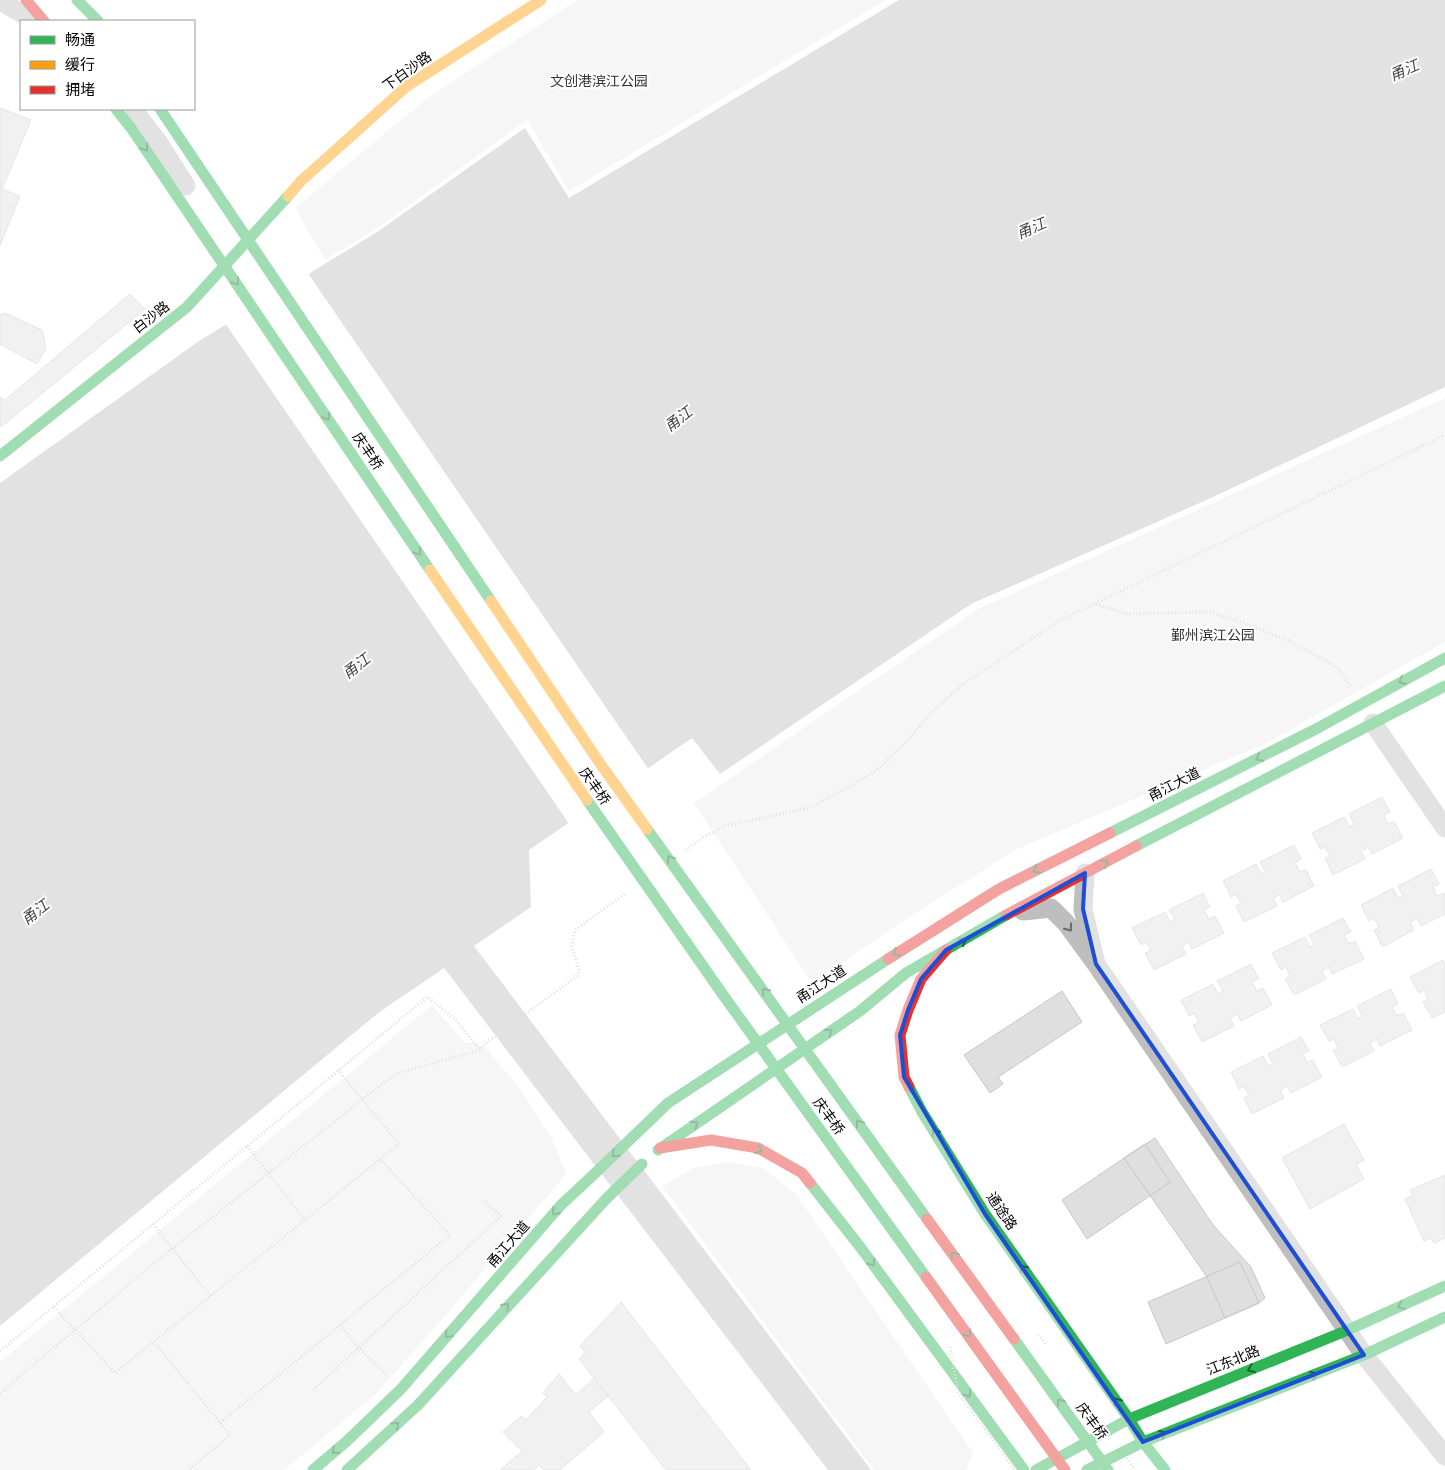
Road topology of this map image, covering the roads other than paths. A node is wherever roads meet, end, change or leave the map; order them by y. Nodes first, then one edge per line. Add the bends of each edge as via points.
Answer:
1 (26, 0) edge
2 (77, 0) edge
3 (542, 0) edge
4 (0, 1) edge
5 (33, 20) edge
6 (43, 20) edge
7 (97, 20) edge
8 (117, 110) edge
9 (134, 110) edge
10 (161, 110) edge
11 (301, 181) joint
12 (206, 286) junction
13 (0, 456) edge
14 (1445, 658) edge
15 (1445, 686) edge
16 (1373, 723) junction
17 (1445, 828) edge
18 (1085, 873) junction
19 (1012, 912) junction
20 (946, 950) junction
21 (1096, 964) junction
22 (660, 1148) junction
23 (1445, 1286) edge
24 (1445, 1317) edge
25 (1348, 1330) junction
26 (1364, 1355) junction
27 (1129, 1419) junction
28 (1143, 1442) junction
29 (1445, 1456) edge
30 (313, 1470) edge
31 (347, 1470) edge
32 (1024, 1470) edge
33 (1036, 1470) edge
34 (1065, 1470) edge
35 (1087, 1470) edge
36 (1108, 1470) edge
37 (1164, 1470) edge

1 - 6 main road
2 - 7 main road
3 - 11 main road, 下白沙路 via 408,86
4 - 5 street
8 -> 34 main road, 庆丰桥, bridge via 556,756 715,984
9 - 12 street via 214,229 216,267
36 -> 10 main road, 庆丰桥, bridge via 600,762
11 - 12 main road, 白沙路
12 - 13 main road, 白沙路 via 187,307
14 -> 30 main road, 甬江大道, bridge via 1308,734 999,889 858,977 668,1103 562,1205 401,1389
15 - 16 main road
16 - 17 street
18 -> 16 main road
18 - 19 main road
18 - 21 street via 1084,909
20 -> 19 main road
19 -> 21 street via 1051,908
22 -> 20 main road via 860,1010 906,972
27 -> 20 main road, 通途路 via 985,1214 904,1077 900,1035 908,1010 921,979
21 - 25 street
31 -> 22 main road, bridge via 418,1405 606,1198
22 -> 32 main road via 711,1140 758,1148 802,1174 861,1248
23 -> 25 main road, 江东北路
24 - 26 main road
25 - 26 street
25 -> 27 main road, 江东北路
28 -> 26 main road
26 - 29 street
27 - 28 main road, 通途路
27 - 33 main road, 江东北路
28 - 35 main road
28 - 37 main road, 通途路

